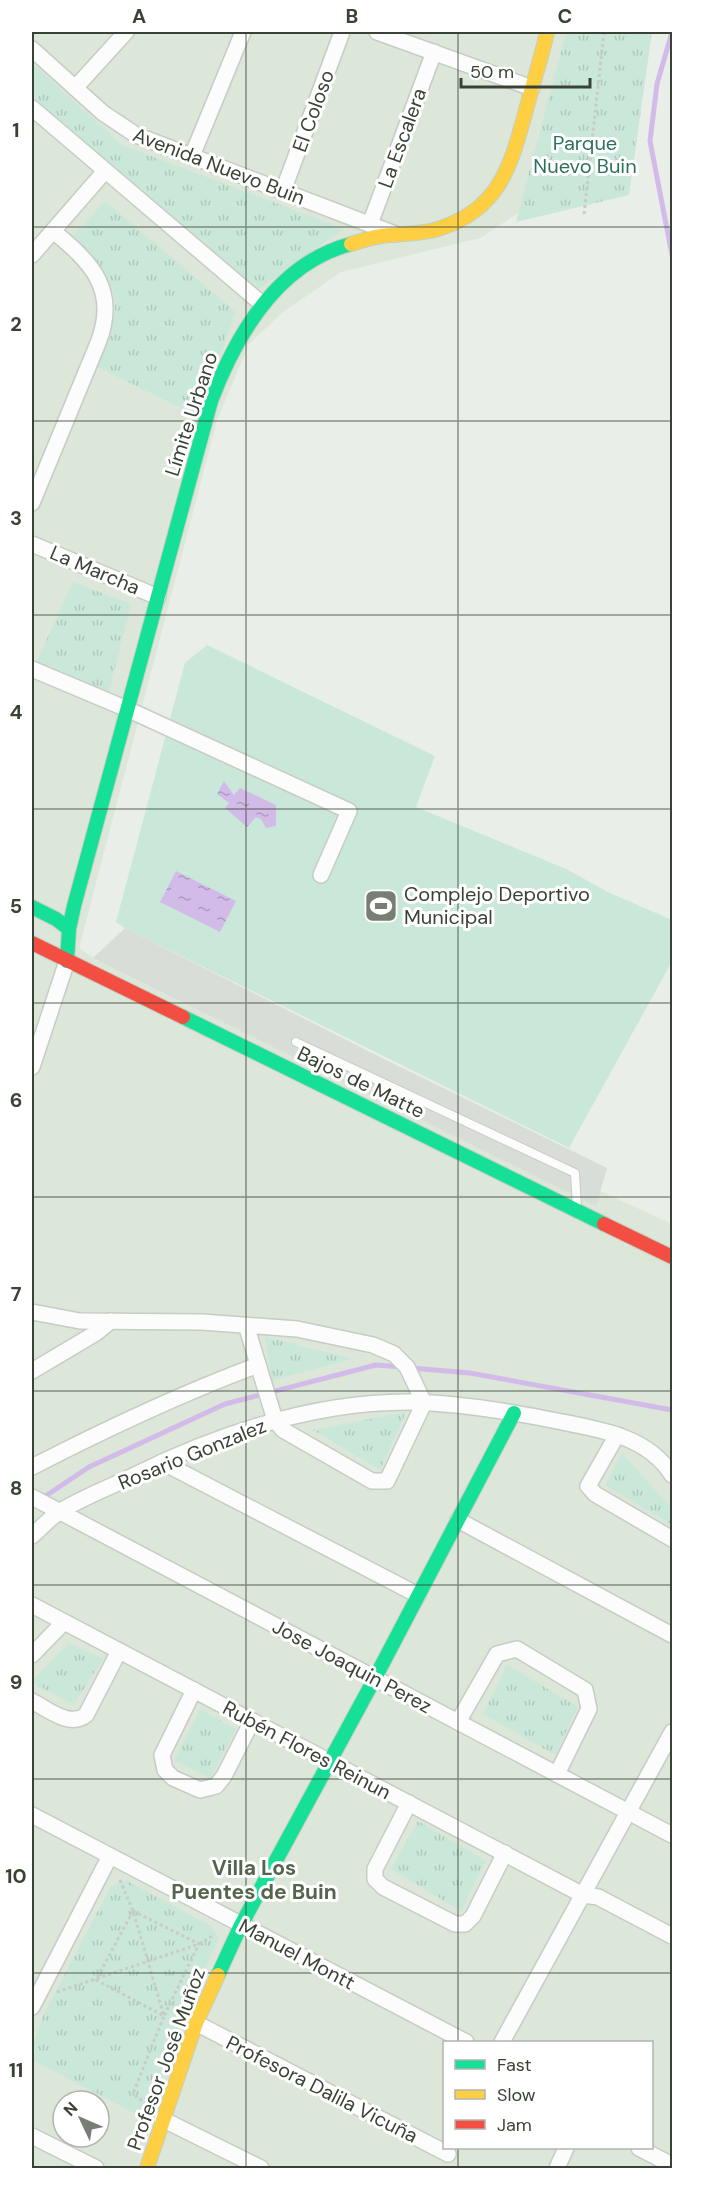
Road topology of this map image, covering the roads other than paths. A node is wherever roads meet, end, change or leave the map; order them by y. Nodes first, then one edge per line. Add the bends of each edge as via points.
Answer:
1 (126, 32) edge
2 (243, 32) edge
3 (342, 32) edge
4 (377, 32) edge
5 (547, 32) edge
6 (32, 49) edge
7 (434, 52) junction
8 (75, 88) junction
9 (532, 88) junction
10 (32, 108) edge
11 (192, 156) junction
12 (105, 171) junction
13 (283, 191) junction
14 (370, 224) junction
15 (53, 231) junction
16 (395, 234) junction
17 (32, 255) edge
18 (262, 304) junction
19 (32, 503) edge
20 (32, 544) edge
21 (158, 597) junction
22 (32, 669) edge
23 (127, 709) junction
24 (321, 875) dead end
25 (32, 907) edge
26 (69, 929) junction
27 (32, 944) edge
28 (67, 961) junction
29 (297, 1042) dead end
30 (32, 1067) edge
31 (577, 1210) junction
32 (672, 1257) edge
33 (32, 1312) edge
34 (111, 1321) junction
35 (246, 1325) junction
36 (258, 1365) junction
37 (32, 1371) edge
38 (424, 1403) junction
39 (514, 1413) junction
40 (275, 1420) junction
41 (617, 1435) junction
42 (162, 1462) junction
43 (32, 1467) edge
44 (672, 1475) edge
45 (38, 1501) edge
46 (60, 1512) junction
47 (458, 1520) junction
48 (32, 1536) edge
49 (672, 1539) edge
50 (418, 1595) junction
51 (32, 1605) edge
52 (63, 1622) junction
53 (672, 1635) edge
54 (119, 1651) junction
55 (32, 1655) edge
56 (375, 1678) junction
57 (194, 1690) junction
58 (32, 1701) edge
59 (252, 1721) junction
60 (459, 1722) junction
61 (672, 1732) edge
62 (330, 1761) junction
63 (557, 1774) junction
64 (408, 1803) junction
65 (629, 1812) junction
66 (32, 1815) edge
67 (672, 1835) edge
68 (505, 1854) junction
69 (110, 1856) junction
70 (583, 1895) junction
71 (238, 1931) junction
72 (672, 1936) edge
73 (33, 2003) edge
74 (196, 2024) junction
75 (462, 2041) edge
76 (503, 2041) edge
77 (164, 2115) junction
78 (32, 2136) edge
79 (566, 2149) edge
80 (641, 2149) edge
81 (447, 2157) edge
82 (672, 2165) edge
83 (96, 2169) edge
84 (147, 2169) edge
85 (261, 2169) edge
86 (557, 2169) edge

1 - 8 street
2 - 11 street
3 - 13 street, El Coloso
4 - 7 street
5 - 9 street, Límite Urbano
6 - 8 street, Avenida Nuevo Buin
7 - 9 street
7 - 14 street, La Escalera
8 - 11 street, Avenida Nuevo Buin via 125,129
9 - 16 street, Límite Urbano via 511,165 489,200 448,226 422,233
10 - 12 street
11 - 13 street, Avenida Nuevo Buin
12 - 15 street
12 - 18 street
13 - 14 street, Avenida Nuevo Buin
14 - 16 street, Avenida Nuevo Buin
15 - 17 street
15 - 19 street via 83,257 98,278 105,317
16 - 18 street, Límite Urbano via 362,240 325,254 289,277
18 - 21 street, Límite Urbano via 239,336 219,377
20 - 21 street, La Marcha
21 - 23 street, Límite Urbano
22 - 23 street
23 - 24 street via 349,811
23 - 26 street, Límite Urbano
25 - 26 street
26 - 28 street, Límite Urbano
27 - 28 street, Bajos de Matte
28 - 30 street
28 - 31 street, Bajos de Matte
29 - 31 lane via 575,1173
31 - 32 street, Bajos de Matte
33 - 34 street via 80,1321
34 - 35 street
34 - 37 street
35 - 36 street
35 - 38 street via 297,1329 373,1345 394,1354 408,1371
36 - 40 street
36 - 43 street via 143,1412
38 - 39 street, Rosario Gonzalez
38 - 40 street, Rosario Gonzalez via 359,1404
38 - 40 street via 387,1481 372,1481 283,1430
39 - 41 street, Rosario Gonzalez
39 - 47 street, Profesor José Muñoz
40 - 42 street, Rosario Gonzalez
41 - 44 street, Rosario Gonzalez via 646,1447
41 - 49 street via 588,1486 595,1494
42 - 46 street, Rosario Gonzalez
42 - 50 street
45 - 46 street, Jose Joaquin Perez
46 - 48 street, Rosario Gonzalez
46 - 56 street, Jose Joaquin Perez
47 - 50 street, Profesor José Muñoz
47 - 53 street
50 - 56 street, Profesor José Muñoz
51 - 52 street, Rubén Flores Reinun
52 - 54 street, Rubén Flores Reinun
52 - 55 street
54 - 57 street, Rubén Flores Reinun
54 - 58 street via 86,1715 79,1720 67,1719
56 - 60 street, Jose Joaquin Perez
56 - 62 street, Profesor José Muñoz
57 - 59 street, Rubén Flores Reinun
57 - 59 street via 162,1755 165,1770 173,1778 200,1790 216,1786
59 - 62 street, Rubén Flores Reinun
60 - 63 street, Jose Joaquin Perez
60 - 63 street via 497,1654 517,1649 585,1690 589,1709
61 - 65 street
62 - 64 street, Rubén Flores Reinun
62 - 71 street, Profesor José Muñoz
63 - 65 street, Jose Joaquin Perez
64 - 68 street, Rubén Flores Reinun
64 - 68 street via 375,1869 375,1879 383,1887 454,1924 465,1924
65 - 67 street, Jose Joaquin Perez
65 - 70 street
66 - 69 street, Manuel Montt
68 - 70 street, Rubén Flores Reinun
69 - 71 street, Manuel Montt
69 - 73 street
70 - 72 street, Rubén Flores Reinun via 598,1897
70 - 76 street
71 - 74 street, Profesor José Muñoz
71 - 75 street, Manuel Montt
74 - 77 street, Profesor José Muñoz
74 - 81 street, Profesora Dalila Vicuña
77 - 84 street, Profesor José Muñoz
77 - 85 street
78 - 83 street
79 - 86 street
80 - 82 street

